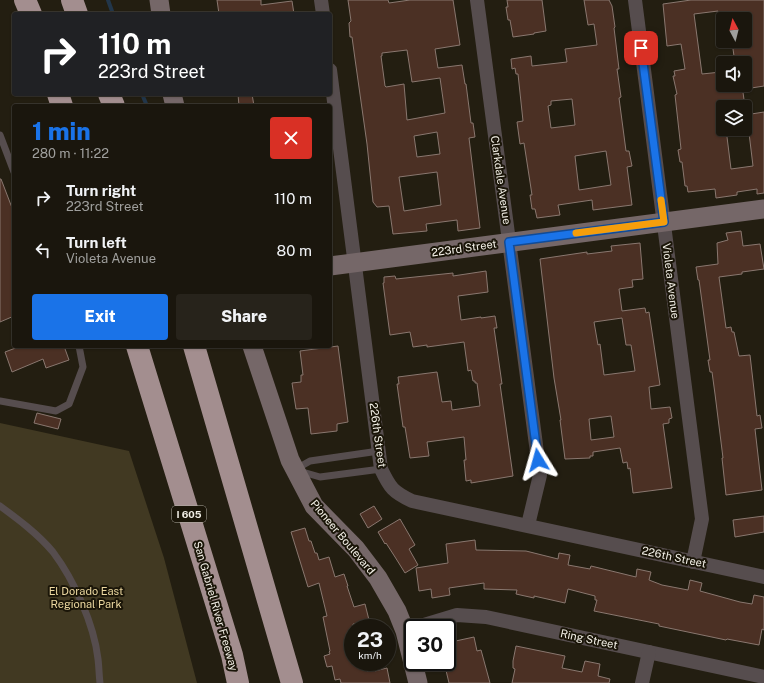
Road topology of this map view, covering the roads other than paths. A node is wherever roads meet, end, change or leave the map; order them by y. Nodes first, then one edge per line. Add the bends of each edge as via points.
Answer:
1 (25, 0) edge
2 (72, 0) edge
3 (159, 0) edge
4 (321, 0) edge
5 (477, 0) edge
6 (635, 0) edge
7 (31, 12) edge
8 (76, 12) edge
9 (161, 12) edge
10 (323, 12) edge
11 (332, 85) edge
12 (0, 135) edge
13 (12, 167) edge
14 (764, 209) edge
15 (664, 222) junction
16 (509, 242) junction
17 (355, 263) junction
18 (332, 266) edge
19 (79, 348) edge
20 (138, 348) edge
21 (195, 348) edge
22 (253, 348) edge
23 (0, 401) edge
24 (379, 451) junction
25 (382, 469) junction
26 (295, 470) junction
27 (0, 506) edge
28 (528, 526) junction
29 (693, 562) junction
30 (764, 577) edge
31 (442, 619) edge
32 (404, 620) edge
33 (649, 652) junction
34 (416, 671) edge
35 (764, 677) edge
36 (100, 683) edge
37 (238, 683) edge
38 (292, 683) edge
39 (418, 683) edge
40 (642, 683) edge

1 - 7 highway
2 - 8 highway
3 - 9 street
4 - 10 street
5 - 16 street, Clarkdale Avenue
6 - 15 street, Violeta Avenue
11 - 17 street, 226th Street
12 - 13 lane
14 - 15 street, 223rd Street
15 - 16 street, 223rd Street
15 - 29 street, Violeta Avenue via 702,519
16 - 17 street, 223rd Street
16 - 28 street, Clarkdale Avenue via 540,475
17 - 18 street, 223rd Street
17 - 24 street, 226th Street
19 - 23 lane via 83,367 69,404 56,411
20 - 37 highway, San Gabriel River Freeway / I 605 via 232,654
21 - 38 highway
22 - 26 street, Pioneer Boulevard
24 - 25 street, 226th Street
24 - 26 lane via 310,461
25 - 26 lane via 320,477
25 - 28 street, 226th Street via 387,482 396,493 412,501
26 - 32 street, Pioneer Boulevard via 314,506 356,549
27 - 36 lane via 23,523 52,552 72,582 88,618 98,658
28 - 29 street, 226th Street
29 - 30 street, 226th Street
31 - 33 street, Ring Street via 457,614 486,617
33 - 35 street, Ring Street
33 - 40 street
34 - 39 street, Pioneer Boulevard

